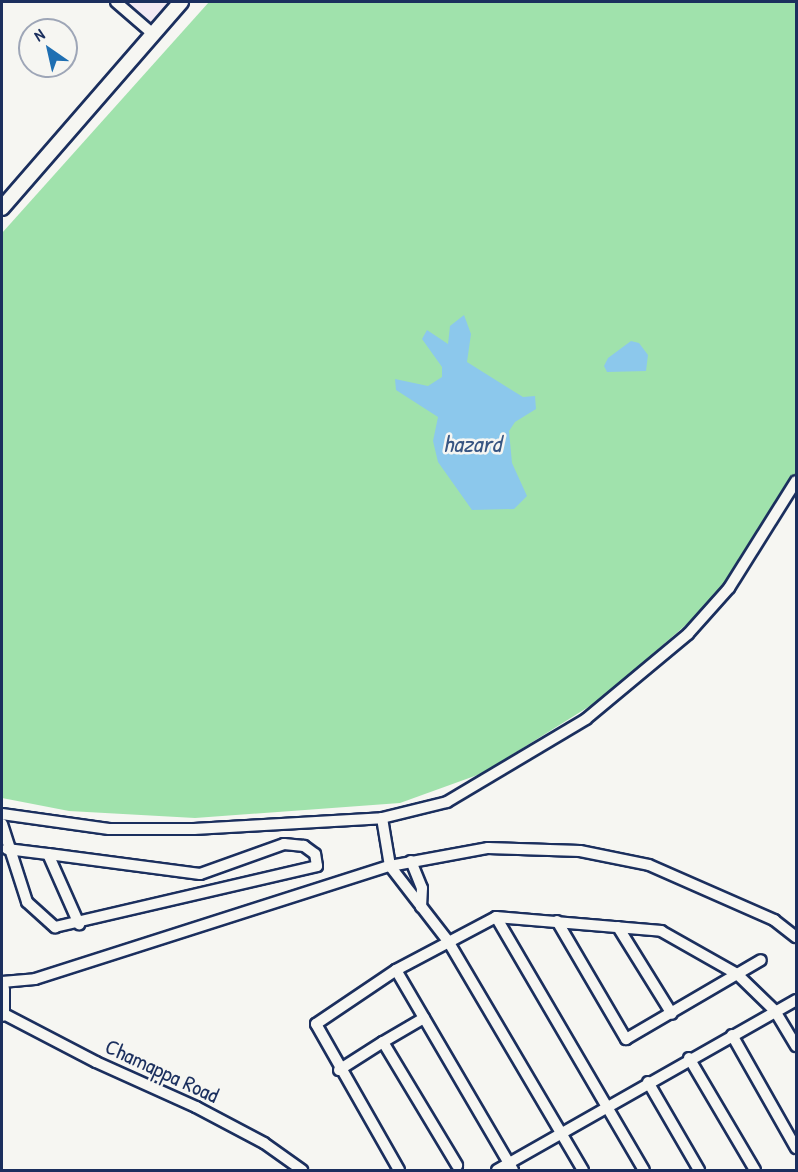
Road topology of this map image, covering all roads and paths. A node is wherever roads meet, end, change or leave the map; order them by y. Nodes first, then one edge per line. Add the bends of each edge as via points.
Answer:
1 (116, 2) edge
2 (181, 2) edge
3 (153, 34) junction
4 (2, 208) edge
5 (796, 482) edge
6 (2, 814) edge
7 (382, 818) junction
8 (2, 824) edge
9 (7, 849) junction
10 (48, 854) junction
11 (411, 861) junction
12 (390, 866) junction
13 (421, 907) junction
14 (496, 917) junction
15 (557, 921) junction
16 (80, 924) junction
17 (618, 927) junction
18 (796, 937) edge
19 (448, 941) junction
20 (761, 960) dead end
21 (396, 970) junction
22 (738, 974) junction
23 (2, 982) edge
24 (2, 989) edge
25 (796, 1000) edge
26 (775, 1011) junction
27 (2, 1013) edge
28 (672, 1014) junction
29 (424, 1018) junction
30 (732, 1035) junction
31 (383, 1042) junction
32 (796, 1046) edge
33 (689, 1058) junction
34 (339, 1070) junction
35 (648, 1082) junction
36 (607, 1107) junction
37 (562, 1133) junction
38 (796, 1148) edge
39 (457, 1165) dead end
40 (511, 1167) edge
41 (302, 1170) edge
42 (399, 1170) edge
43 (497, 1170) edge
44 (584, 1170) edge
45 (644, 1170) edge
46 (699, 1170) edge
47 (755, 1170) edge

1 - 3 street
2 - 3 main road
3 - 4 main road
5 - 7 street via 729,588 687,634 586,719 473,790 447,802
6 - 7 street via 109,829 194,829
7 - 12 street
8 - 9 street
9 - 10 street
9 - 16 street via 27,902 55,927
10 - 16 street
10 - 16 street via 200,874 284,844 304,846 315,854 317,866
11 - 12 street
11 - 13 street via 422,888
11 - 18 street via 477,849 580,851 649,865 774,920
12 - 13 street
12 - 23 street via 35,979
13 - 19 street
14 - 15 street
14 - 19 street
14 - 36 street
15 - 17 street
15 - 28 street via 625,1039
17 - 22 street via 661,931
17 - 28 street
19 - 21 street
19 - 37 street
20 - 22 street
21 - 29 street
21 - 34 street via 316,1024
22 - 26 street
22 - 28 street
24 - 27 main road
25 - 26 street
26 - 30 street
26 - 32 street
27 - 41 street, Chamappa Road via 96,1062 196,1107 264,1143
29 - 31 street
29 - 40 street
30 - 33 street
30 - 38 street
31 - 34 street
31 - 39 street
33 - 35 street
33 - 47 street
34 - 42 street
35 - 36 street
35 - 46 street
36 - 37 street
36 - 45 street
37 - 40 street
37 - 44 street
40 - 43 street

